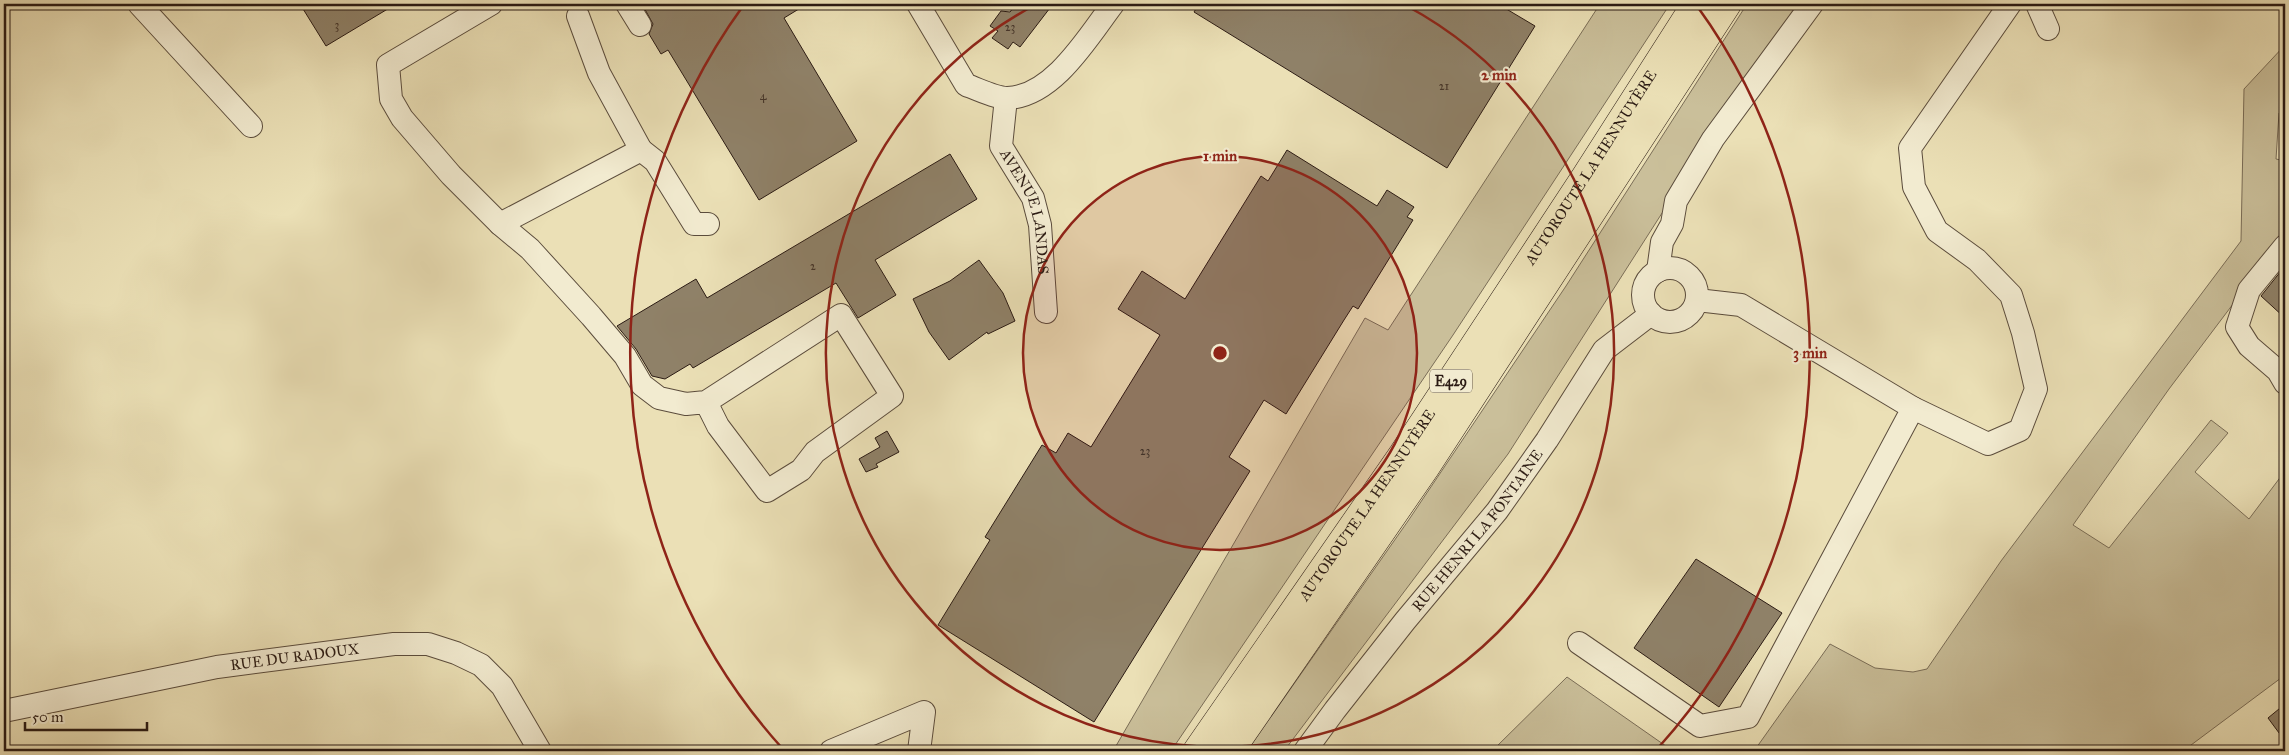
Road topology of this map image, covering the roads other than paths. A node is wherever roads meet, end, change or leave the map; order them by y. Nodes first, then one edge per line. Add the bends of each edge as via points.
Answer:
1 (139, 4) edge
2 (491, 4) edge
3 (627, 4) edge
4 (918, 4) edge
5 (1112, 4) edge
6 (1696, 4) edge
7 (1727, 4) edge
8 (1812, 4) edge
9 (2010, 4) edge
10 (2037, 4) edge
11 (578, 16) dead end
12 (640, 25) dead end
13 (2048, 29) dead end
14 (1006, 98) junction
15 (251, 126) dead end
16 (641, 150) junction
17 (500, 224) junction
18 (708, 224) dead end
19 (2285, 246) edge
20 (1658, 271) junction
21 (1697, 300) junction
22 (1046, 312) dead end
23 (1651, 314) junction
24 (2285, 383) edge
25 (706, 402) junction
26 (1913, 408) junction
27 (1579, 643) dead end
28 (4, 711) edge
29 (540, 751) edge
30 (830, 751) edge
31 (919, 751) edge
32 (1197, 751) edge
33 (1230, 751) edge
34 (1305, 751) edge

1 - 15 street
2 - 17 street via 388,65 391,99 402,118 451,175
3 - 12 street
4 - 14 street via 966,85
5 - 14 street via 1051,80 1033,93
6 - 32 highway, AUTOROUTE LA HENNUYÈRE / E429 via 1403,454
7 - 33 highway, AUTOROUTE LA HENNUYÈRE / E429 via 1431,460
8 - 20 street via 1713,139 1676,200 1672,224 1662,242
9 - 26 street via 1910,148 1914,187 1937,231 1977,260 2011,296 2036,389 2020,430 1988,444
10 - 13 street
11 - 16 street via 599,72
14 - 22 street, AVENUE LANDAS via 1002,146 1033,198 1040,225
16 - 17 street
16 - 18 street via 655,161 694,224
17 - 25 street via 530,249 591,316 625,356 642,385 659,398 686,404
19 - 24 street via 2250,290 2237,327 2249,346 2278,371
20 - 21 street via 1675,268 1689,276 1697,291
20 - 23 street via 1647,280 1643,294
21 - 23 street via 1694,308 1682,319 1665,322
21 - 26 street via 1741,305
23 - 34 street, RUE HENRI LA FONTAINE via 1604,350 1497,511 1405,621
25 - 25 street via 718,426 767,491 801,470 815,452 892,396 841,316
26 - 27 street via 1748,717 1700,726
28 - 29 street, RUE DU RADOUX via 217,667 394,644 428,644 456,652 481,665 502,686
30 - 31 street via 924,712

